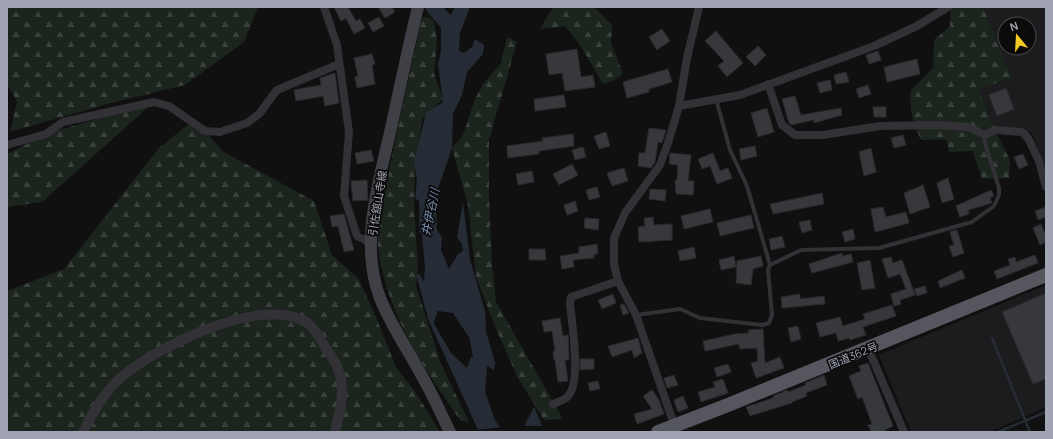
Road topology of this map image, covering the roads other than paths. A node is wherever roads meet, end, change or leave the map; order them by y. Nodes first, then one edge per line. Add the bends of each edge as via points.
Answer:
1 (324, 7) edge
2 (699, 7) edge
3 (948, 7) edge
4 (417, 10) edge
5 (339, 64) junction
6 (768, 84) junction
7 (716, 99) junction
8 (679, 106) junction
9 (985, 135) junction
10 (7, 145) edge
11 (1046, 187) edge
12 (371, 243) junction
13 (770, 265) junction
14 (1046, 275) edge
15 (618, 281) junction
16 (636, 315) junction
17 (868, 348) junction
18 (553, 404) dead end
19 (675, 429) edge
20 (83, 432) edge
21 (336, 432) edge
22 (450, 432) edge
23 (658, 432) edge
24 (904, 432) edge

1 - 5 street via 337,45
2 - 8 street
3 - 6 street via 917,26 874,46
4 - 12 main road, 引佐舘山寺線 via 373,219
5 - 10 street via 277,90 259,114 247,123 220,132 205,131 169,106 154,102 63,122 46,134
5 - 12 street via 349,132 344,196 357,236
6 - 7 street via 740,95
6 - 9 street via 782,125 795,135 823,135 880,126 940,124 968,127
7 - 8 street
7 - 13 lane via 730,150 747,186
8 - 15 street via 660,166 626,213 614,238 614,264
9 - 11 street via 995,130 1022,132 1028,138 1039,161
9 - 13 lane via 999,195 994,206 972,222 879,248 801,250
12 - 22 main road, 引佐舘山寺線 via 379,297 390,321 424,378
13 - 16 lane via 768,270 772,315 769,323 762,325 700,318 680,309
14 - 17 highway, 国道362号
15 - 16 street
15 - 18 street via 571,298 575,372 568,397
16 - 19 street
17 - 19 highway, 国道362号
17 - 24 street
19 - 23 highway, 国道362号
20 - 21 street via 96,407 115,384 139,363 178,341 215,327 250,316 281,314 306,322 320,338 338,369 343,401

